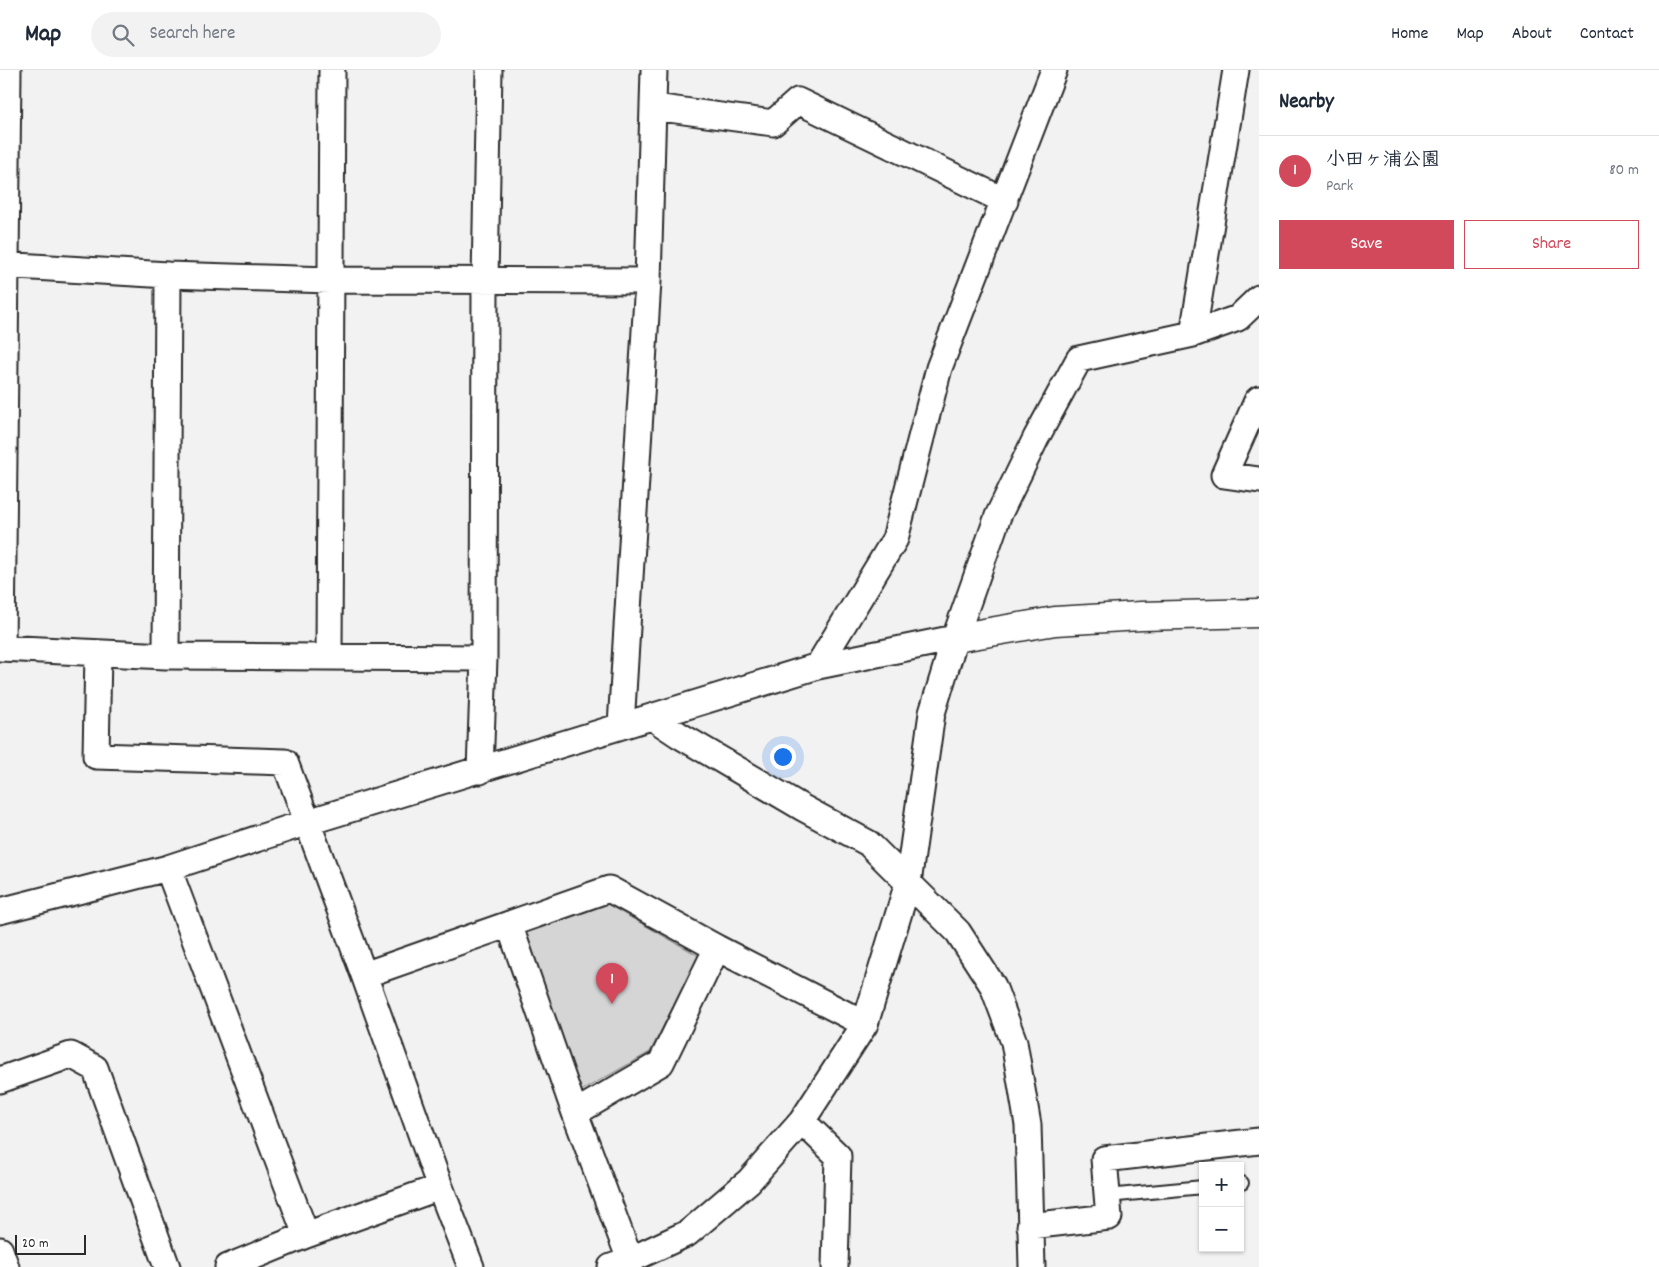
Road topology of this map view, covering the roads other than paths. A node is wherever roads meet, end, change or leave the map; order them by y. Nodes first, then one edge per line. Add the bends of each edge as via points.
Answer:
1 (8, 70) edge
2 (332, 70) edge
3 (489, 70) edge
4 (654, 70) edge
5 (1054, 70) edge
6 (1234, 71) edge
7 (654, 106) junction
8 (1005, 201) junction
9 (3, 266) edge
10 (168, 275) junction
11 (330, 280) junction
12 (485, 280) junction
13 (648, 281) junction
14 (1259, 298) edge
15 (1193, 334) junction
16 (1259, 399) edge
17 (1259, 480) edge
18 (1259, 613) edge
19 (955, 638) junction
20 (1, 648) edge
21 (98, 653) junction
22 (166, 656) junction
23 (329, 656) junction
24 (484, 658) junction
25 (818, 666) junction
26 (652, 716) junction
27 (621, 726) junction
28 (480, 771) junction
29 (308, 822) junction
30 (168, 868) junction
31 (908, 884) junction
32 (0, 912) edge
33 (509, 924) junction
34 (717, 948) junction
35 (364, 975) junction
36 (865, 1024) junction
37 (0, 1080) edge
38 (575, 1114) junction
39 (802, 1121) junction
40 (1259, 1141) edge
41 (440, 1187) junction
42 (1199, 1187) edge
43 (1107, 1196) junction
44 (1030, 1226) junction
45 (306, 1235) junction
46 (0, 1250) edge
47 (620, 1264) edge
48 (6, 1267) edge
49 (167, 1267) edge
50 (228, 1267) edge
51 (471, 1267) edge
52 (835, 1267) edge
53 (1032, 1267) edge

1 - 9 street
2 - 11 street
3 - 12 street
4 - 7 street
5 - 8 street
6 - 15 street
7 - 8 street via 774,123 798,101
7 - 13 street
8 - 25 street via 939,368 895,539
9 - 10 street
9 - 20 street
10 - 11 street
10 - 22 street
11 - 12 street
11 - 23 street
12 - 13 street
12 - 24 street
13 - 27 street
14 - 15 street via 1238,318
15 - 19 street via 1079,359 998,516
16 - 17 street via 1224,476
18 - 19 street via 1055,621
19 - 25 street
19 - 31 street via 932,713
20 - 21 street
21 - 22 street
21 - 29 street via 96,756 285,762
22 - 23 street
23 - 24 street
24 - 28 street
25 - 26 street
26 - 27 street
26 - 31 street via 679,735 868,843
27 - 28 street
28 - 29 street
29 - 30 street
29 - 35 street
30 - 32 street
30 - 45 street
31 - 36 street
31 - 44 street via 958,932 993,986 1014,1042 1028,1124
33 - 34 street via 609,889
33 - 35 street
33 - 38 street
34 - 36 street
34 - 38 street via 660,1063
35 - 41 street
36 - 39 street
37 - 49 street via 71,1055 95,1068
38 - 47 street
39 - 47 street via 749,1181 688,1233
39 - 52 street via 838,1156
40 - 43 street via 1104,1159
41 - 45 street
41 - 51 street
42 - 43 lane
43 - 44 street via 1109,1217
44 - 53 street
45 - 50 street
46 - 48 street

